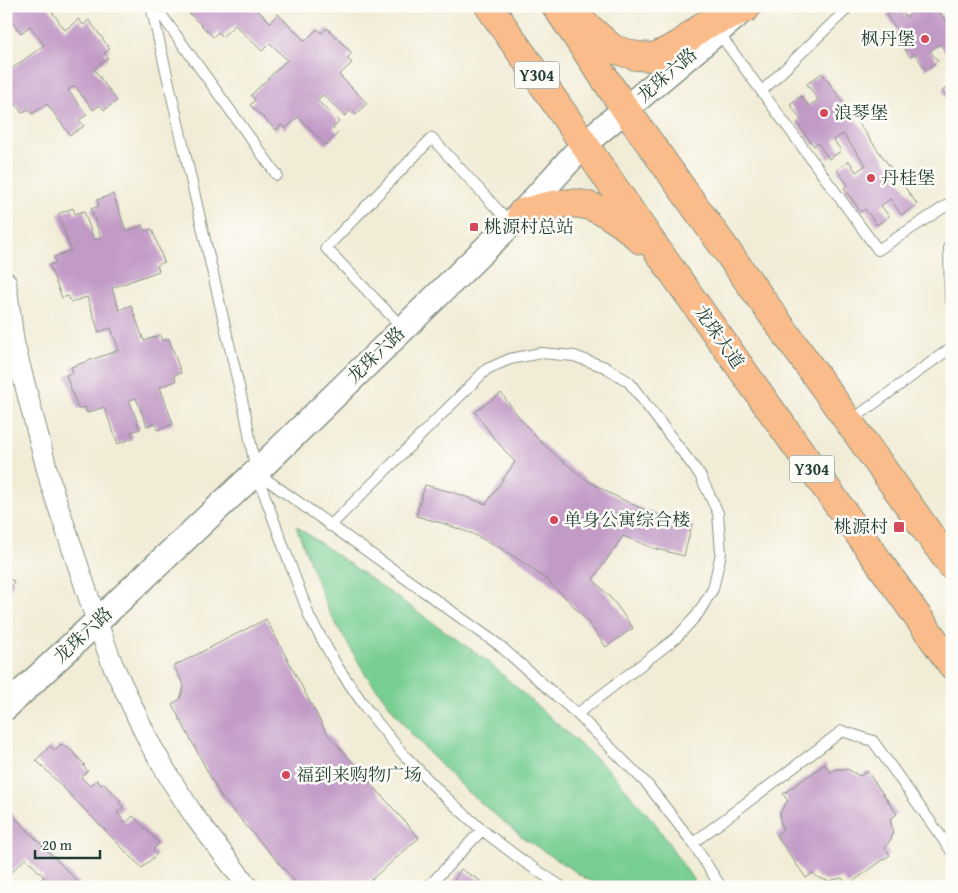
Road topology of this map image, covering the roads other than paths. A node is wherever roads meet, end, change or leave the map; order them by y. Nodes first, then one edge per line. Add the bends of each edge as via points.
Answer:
1 (151, 6) edge
2 (155, 6) edge
3 (489, 6) edge
4 (556, 6) edge
5 (564, 6) edge
6 (850, 6) edge
7 (747, 7) edge
8 (718, 32) junction
9 (762, 91) junction
10 (626, 110) junction
11 (584, 144) junction
12 (277, 175) dead end
13 (952, 202) edge
14 (516, 218) junction
15 (952, 244) edge
16 (673, 273) junction
17 (6, 282) edge
18 (952, 301) edge
19 (404, 328) junction
20 (10, 342) edge
21 (952, 347) edge
22 (848, 423) junction
23 (256, 472) junction
24 (330, 526) junction
25 (952, 566) edge
26 (96, 622) junction
27 (952, 665) edge
28 (6, 707) edge
29 (577, 714) junction
30 (482, 830) junction
31 (693, 843) junction
32 (952, 852) edge
33 (248, 887) edge
34 (428, 887) edge
35 (562, 887) edge
36 (721, 887) edge

1 - 23 lane
2 - 12 lane
3 - 11 main road, 龙珠大道 / Y304
4 - 10 main road
5 - 7 main road via 613,49 655,58 681,44 703,26
6 - 9 lane
7 - 8 street, 龙珠六路
8 - 9 lane
8 - 10 street, 龙珠六路
9 - 13 lane via 878,250
10 - 11 street, 龙珠六路
10 - 22 main road
11 - 14 street, 龙珠六路
11 - 16 main road, 龙珠大道 / Y304
14 - 16 main road via 557,204 580,204 602,211 637,237
14 - 19 street, 龙珠六路
14 - 19 lane via 432,138 326,248
15 - 18 lane via 949,246
16 - 27 main road, 龙珠大道 / Y304
17 - 20 street
19 - 23 street, 龙珠六路
20 - 26 street
21 - 22 lane
22 - 25 main road
23 - 24 lane
23 - 26 street, 龙珠六路
23 - 30 lane via 310,618 337,666 403,754
24 - 29 lane via 499,645
24 - 29 lane via 487,369 510,359 540,353 574,356 605,367 629,382 700,475 718,513 721,553 713,589 697,615 676,638
26 - 28 street, 龙珠六路
26 - 33 street via 149,742 195,817
29 - 31 lane via 647,784
30 - 34 lane
30 - 35 lane
31 - 32 lane via 842,731 873,741
31 - 36 lane

